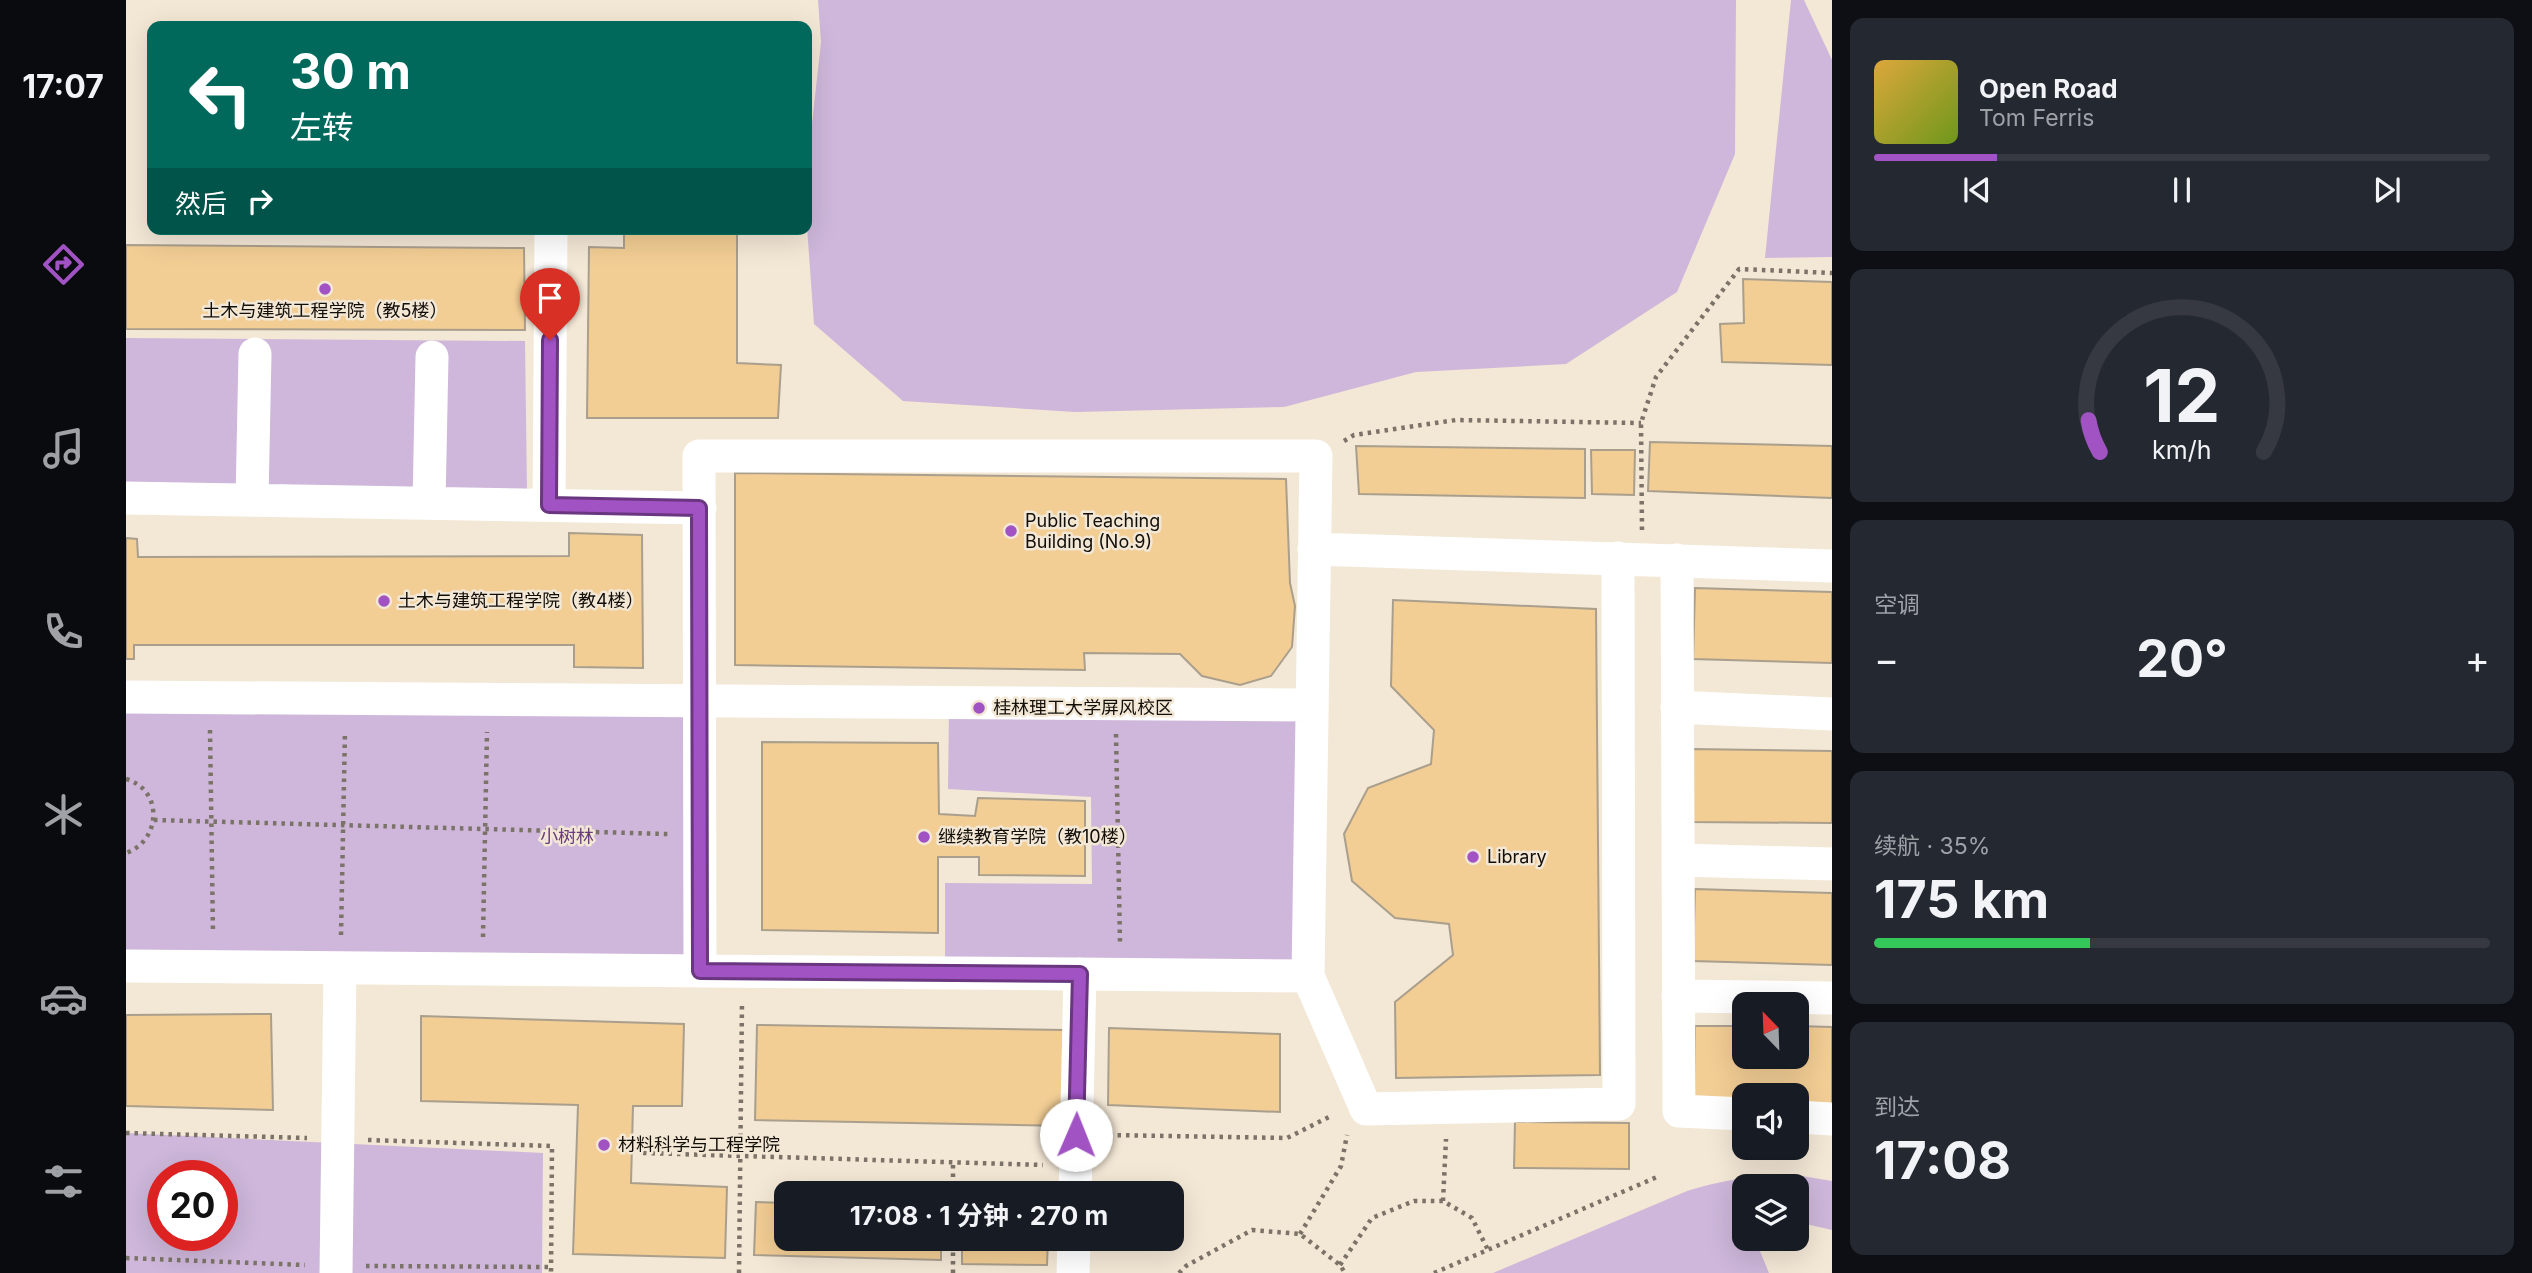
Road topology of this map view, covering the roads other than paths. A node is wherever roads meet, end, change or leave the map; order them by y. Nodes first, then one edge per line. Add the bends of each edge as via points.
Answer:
1 (551, 235) edge
2 (255, 354) dead end
3 (432, 357) dead end
4 (126, 498) edge
5 (252, 500) junction
6 (429, 503) junction
7 (549, 505) junction
8 (699, 508) junction
9 (1314, 549) junction
10 (1630, 559) junction
11 (1677, 560) junction
12 (1832, 566) edge
13 (126, 697) edge
14 (700, 701) junction
15 (1312, 705) junction
16 (1677, 707) junction
17 (1832, 714) edge
18 (1678, 860) junction
19 (1832, 864) edge
20 (126, 966) edge
21 (340, 968) junction
22 (700, 971) junction
23 (1080, 974) junction
24 (1308, 976) junction
25 (1678, 996) junction
26 (1832, 998) edge
27 (1732, 1113) edge
28 (1809, 1118) edge
29 (1832, 1119) edge
30 (1076, 1165) edge
31 (1074, 1251) edge
32 (336, 1273) edge
33 (1073, 1273) edge

1 - 7 lane
2 - 5 lane
3 - 6 lane
4 - 5 lane
5 - 6 lane
6 - 7 lane
7 - 8 lane
8 - 9 lane via 699,456 1316,456
8 - 14 lane
9 - 10 lane
9 - 15 lane
10 - 11 lane
10 - 24 lane via 1619,1104 1366,1109
11 - 12 lane
11 - 16 lane
13 - 14 lane
14 - 15 lane
14 - 22 lane
15 - 24 lane
16 - 17 lane
16 - 18 lane
18 - 19 lane
18 - 25 lane
20 - 21 lane
21 - 22 lane
21 - 32 lane
22 - 23 lane
23 - 24 lane
23 - 30 lane
25 - 26 lane
25 - 27 lane via 1678,1111
28 - 29 lane
31 - 33 lane

